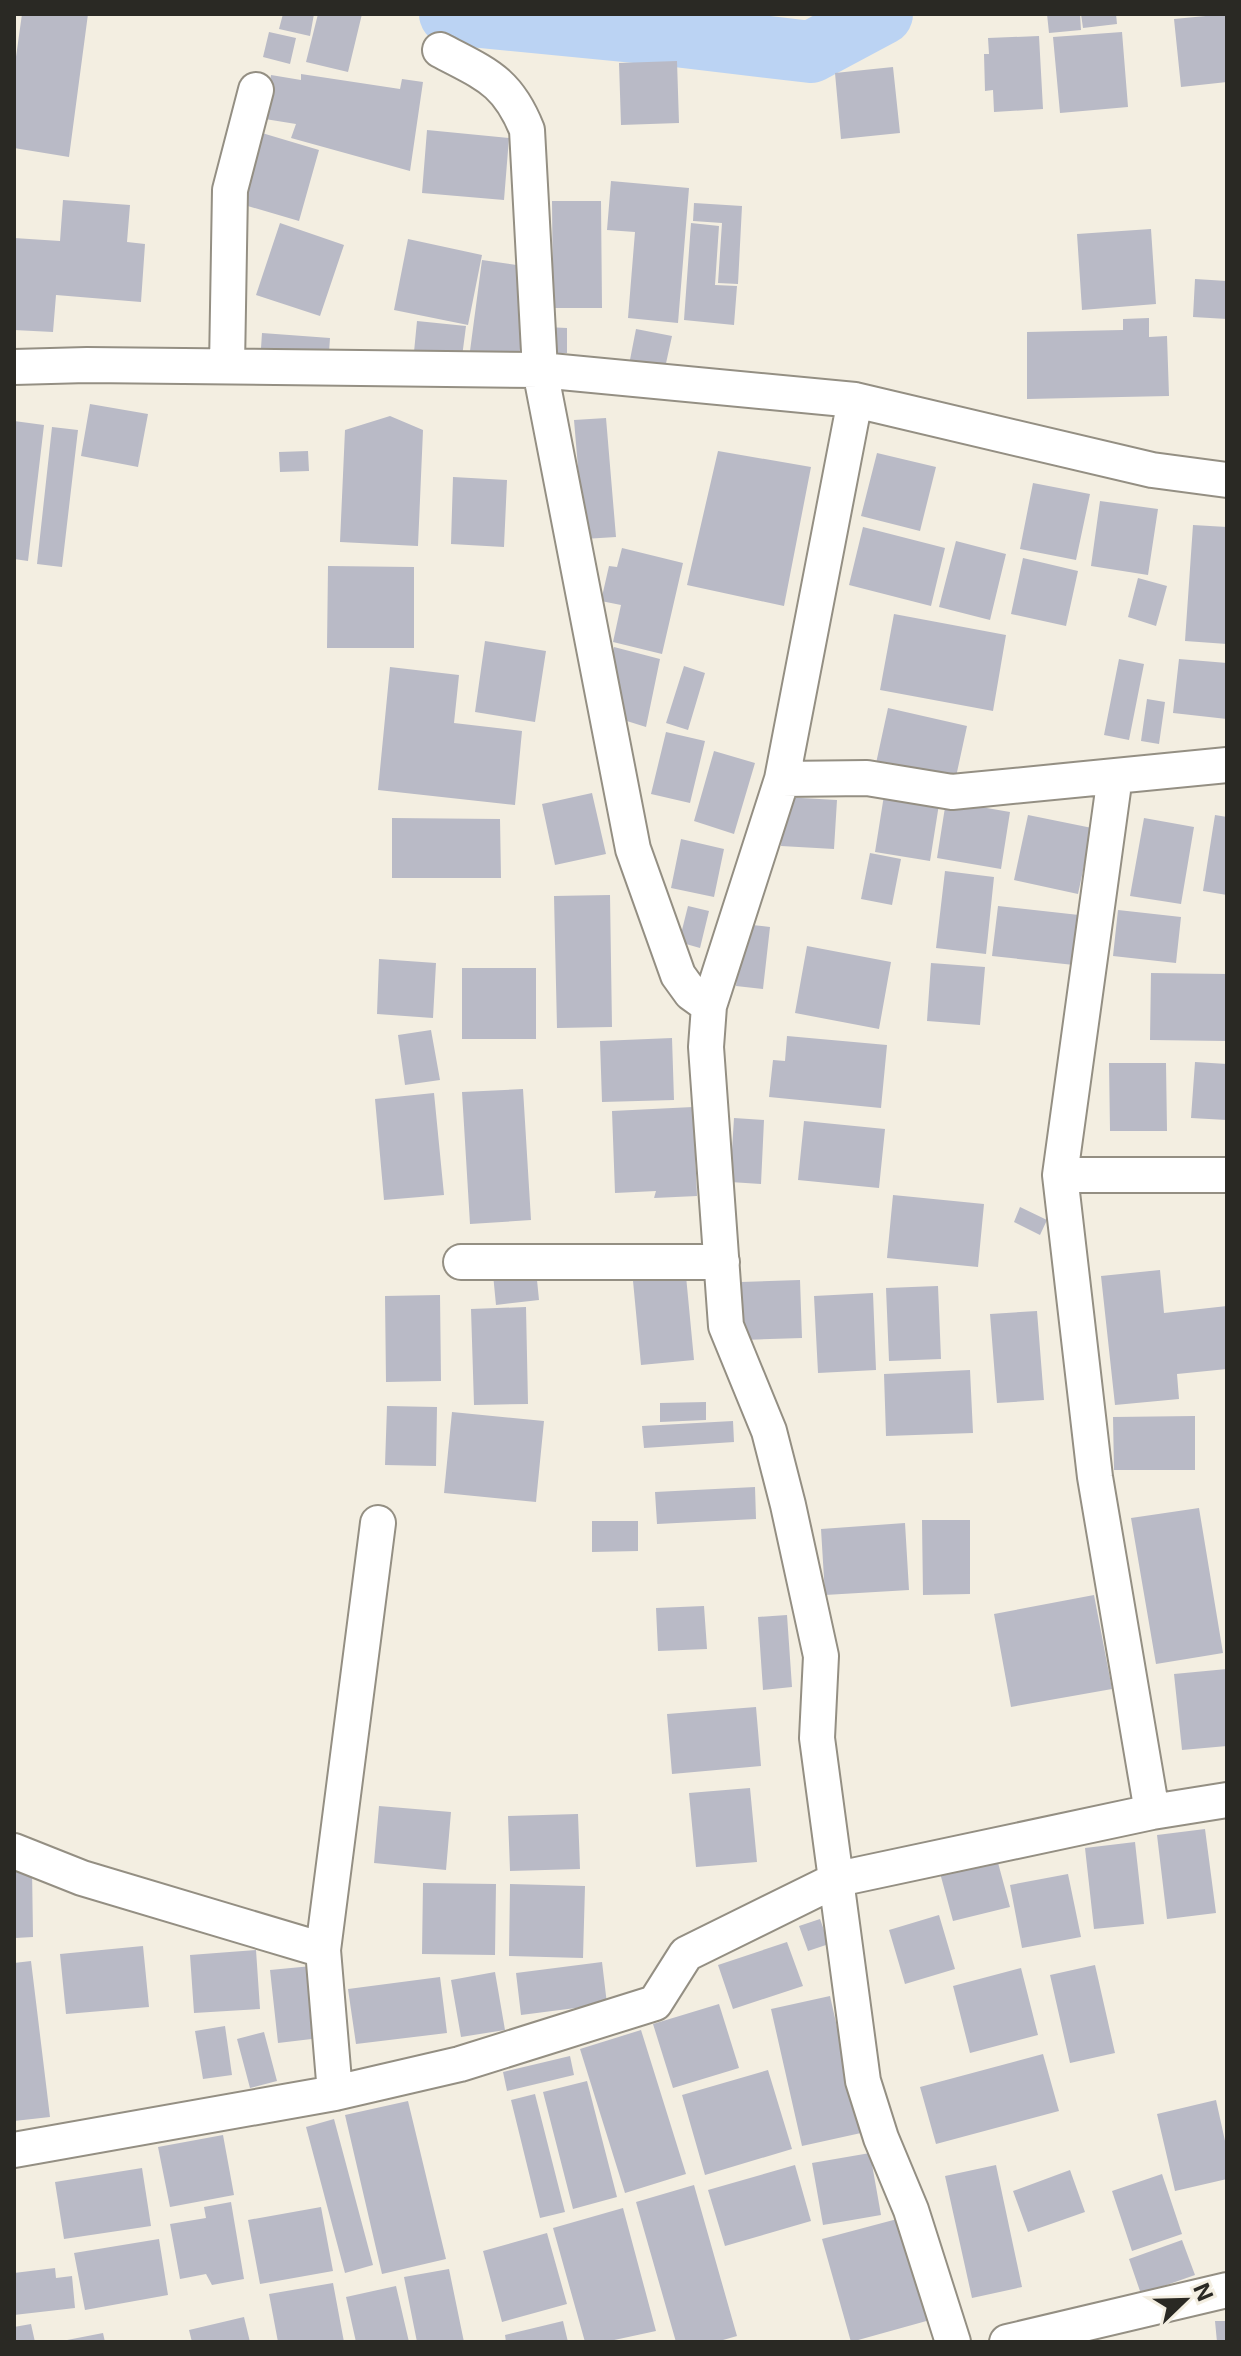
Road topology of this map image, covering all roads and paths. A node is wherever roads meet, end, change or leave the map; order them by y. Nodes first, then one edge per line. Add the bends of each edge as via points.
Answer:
1 (440, 50) dead end
2 (256, 90) dead end
3 (227, 366) junction
4 (14, 367) edge
5 (540, 370) junction
6 (855, 400) junction
7 (1227, 480) edge
8 (1227, 765) edge
9 (1115, 776) junction
10 (782, 779) junction
11 (709, 1006) junction
12 (1060, 1175) junction
13 (1227, 1175) edge
14 (461, 1262) dead end
15 (722, 1262) junction
16 (378, 1523) dead end
17 (1227, 1800) edge
18 (1152, 1812) junction
19 (14, 1851) edge
20 (838, 1879) junction
21 (323, 1950) junction
22 (335, 2093) junction
23 (14, 2150) edge
24 (1227, 2290) edge
25 (953, 2342) edge
26 (1007, 2342) edge

1 - 5 street via 491,77 516,103 527,130
2 - 3 street via 230,190
3 - 4 street
3 - 5 street
5 - 6 street
5 - 11 street via 633,849 678,975
6 - 7 street via 1152,470
6 - 10 street
8 - 9 street
9 - 10 street via 952,792 867,778
9 - 12 street
10 - 11 street
11 - 15 street via 706,1047
12 - 13 street
12 - 18 street via 1095,1477
14 - 15 street
15 - 20 street via 726,1326 769,1431 821,1656 817,1738
16 - 21 street
17 - 18 street
18 - 20 street
19 - 21 street via 82,1878
20 - 22 street via 686,1954 655,2003 460,2064
20 - 25 street via 863,2081
21 - 22 street
22 - 23 street
24 - 26 street

